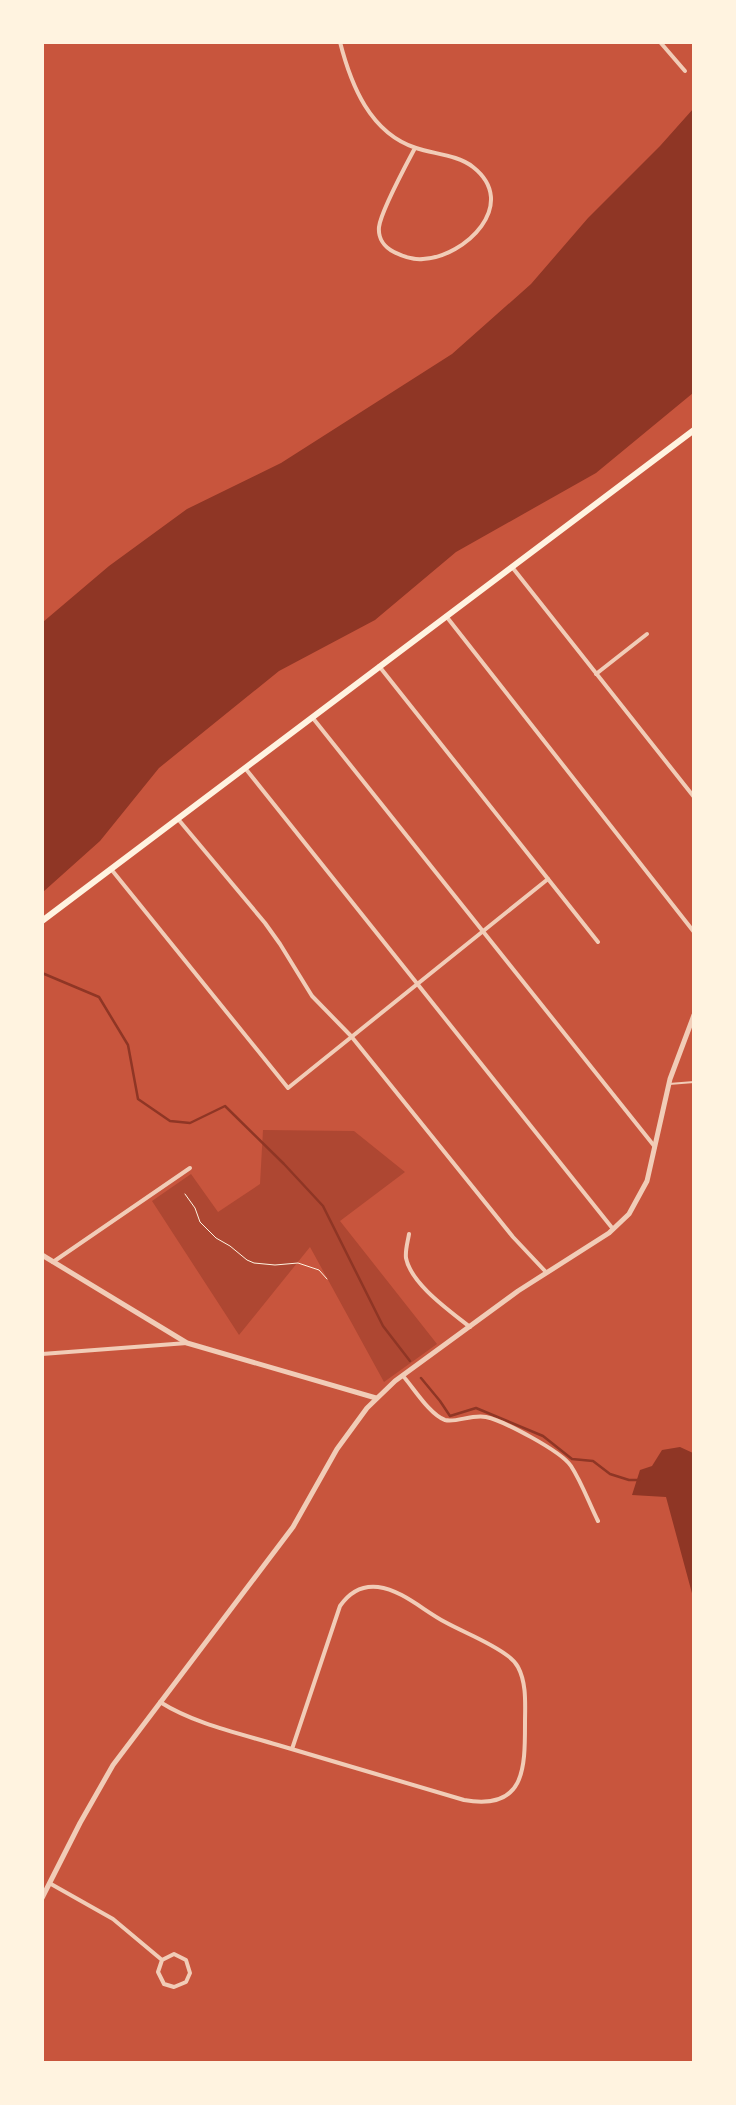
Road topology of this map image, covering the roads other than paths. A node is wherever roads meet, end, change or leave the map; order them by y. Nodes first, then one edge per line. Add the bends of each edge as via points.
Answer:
1 (340, 42) edge
2 (660, 42) edge
3 (685, 71) dead end
4 (415, 148) junction
5 (694, 430) edge
6 (512, 567) junction
7 (446, 616) junction
8 (647, 634) dead end
9 (379, 666) junction
10 (596, 674) junction
11 (312, 717) junction
12 (246, 768) junction
13 (694, 797) edge
14 (178, 819) junction
15 (111, 869) junction
16 (548, 879) junction
17 (42, 921) edge
18 (483, 931) junction
19 (694, 932) edge
20 (598, 942) dead end
21 (417, 984) junction
22 (694, 1016) edge
23 (351, 1036) junction
24 (694, 1082) edge
25 (669, 1084) junction
26 (655, 1147) junction
27 (190, 1168) dead end
28 (613, 1229) junction
29 (409, 1234) dead end
30 (42, 1255) edge
31 (53, 1262) junction
32 (546, 1272) junction
33 (470, 1327) junction
34 (187, 1343) junction
35 (42, 1354) edge
36 (403, 1376) junction
37 (376, 1398) junction
38 (598, 1521) dead end
39 (160, 1702) junction
40 (292, 1749) junction
41 (51, 1884) junction
42 (42, 1898) edge
43 (162, 1960) junction

1 - 4 street via 352,84 366,109 395,137
2 - 3 street
4 - 4 street via 469,164 483,178 490,194 488,217 477,232 448,253 422,259 388,249 379,234 382,218
5 - 6 main road
6 - 7 main road
6 - 10 street
7 - 9 main road
7 - 19 street
8 - 10 street
9 - 11 main road
9 - 16 street
10 - 13 street
11 - 12 main road
11 - 18 street
12 - 14 main road
12 - 21 street
14 - 15 main road
14 - 23 street via 265,924 312,996
15 - 17 main road
15 - 23 street via 288,1088
16 - 18 street
16 - 20 street
18 - 21 street
18 - 26 street
21 - 23 street
21 - 28 street
22 - 25 street
23 - 32 street via 507,1230
24 - 25 lane
25 - 26 street
26 - 28 street via 642,1193 630,1214
27 - 31 street
28 - 32 street
29 - 33 street via 406,1259 419,1281 433,1298
30 - 31 street
31 - 34 street
32 - 33 street
33 - 36 street
34 - 35 street
34 - 37 street
36 - 37 street
36 - 38 street via 444,1420 486,1417 521,1432 560,1456 570,1465
37 - 39 street via 337,1449 288,1533
39 - 40 street via 189,1718
39 - 41 street via 113,1765
40 - 40 street via 464,1800 493,1801 518,1784 524,1768 525,1695 522,1676 510,1657 399,1594 378,1587 362,1588 349,1595 340,1606
41 - 42 street
41 - 43 street via 113,1919
43 - 43 street via 158,1972 162,1981 174,1987 186,1982 190,1969 186,1960 174,1954

